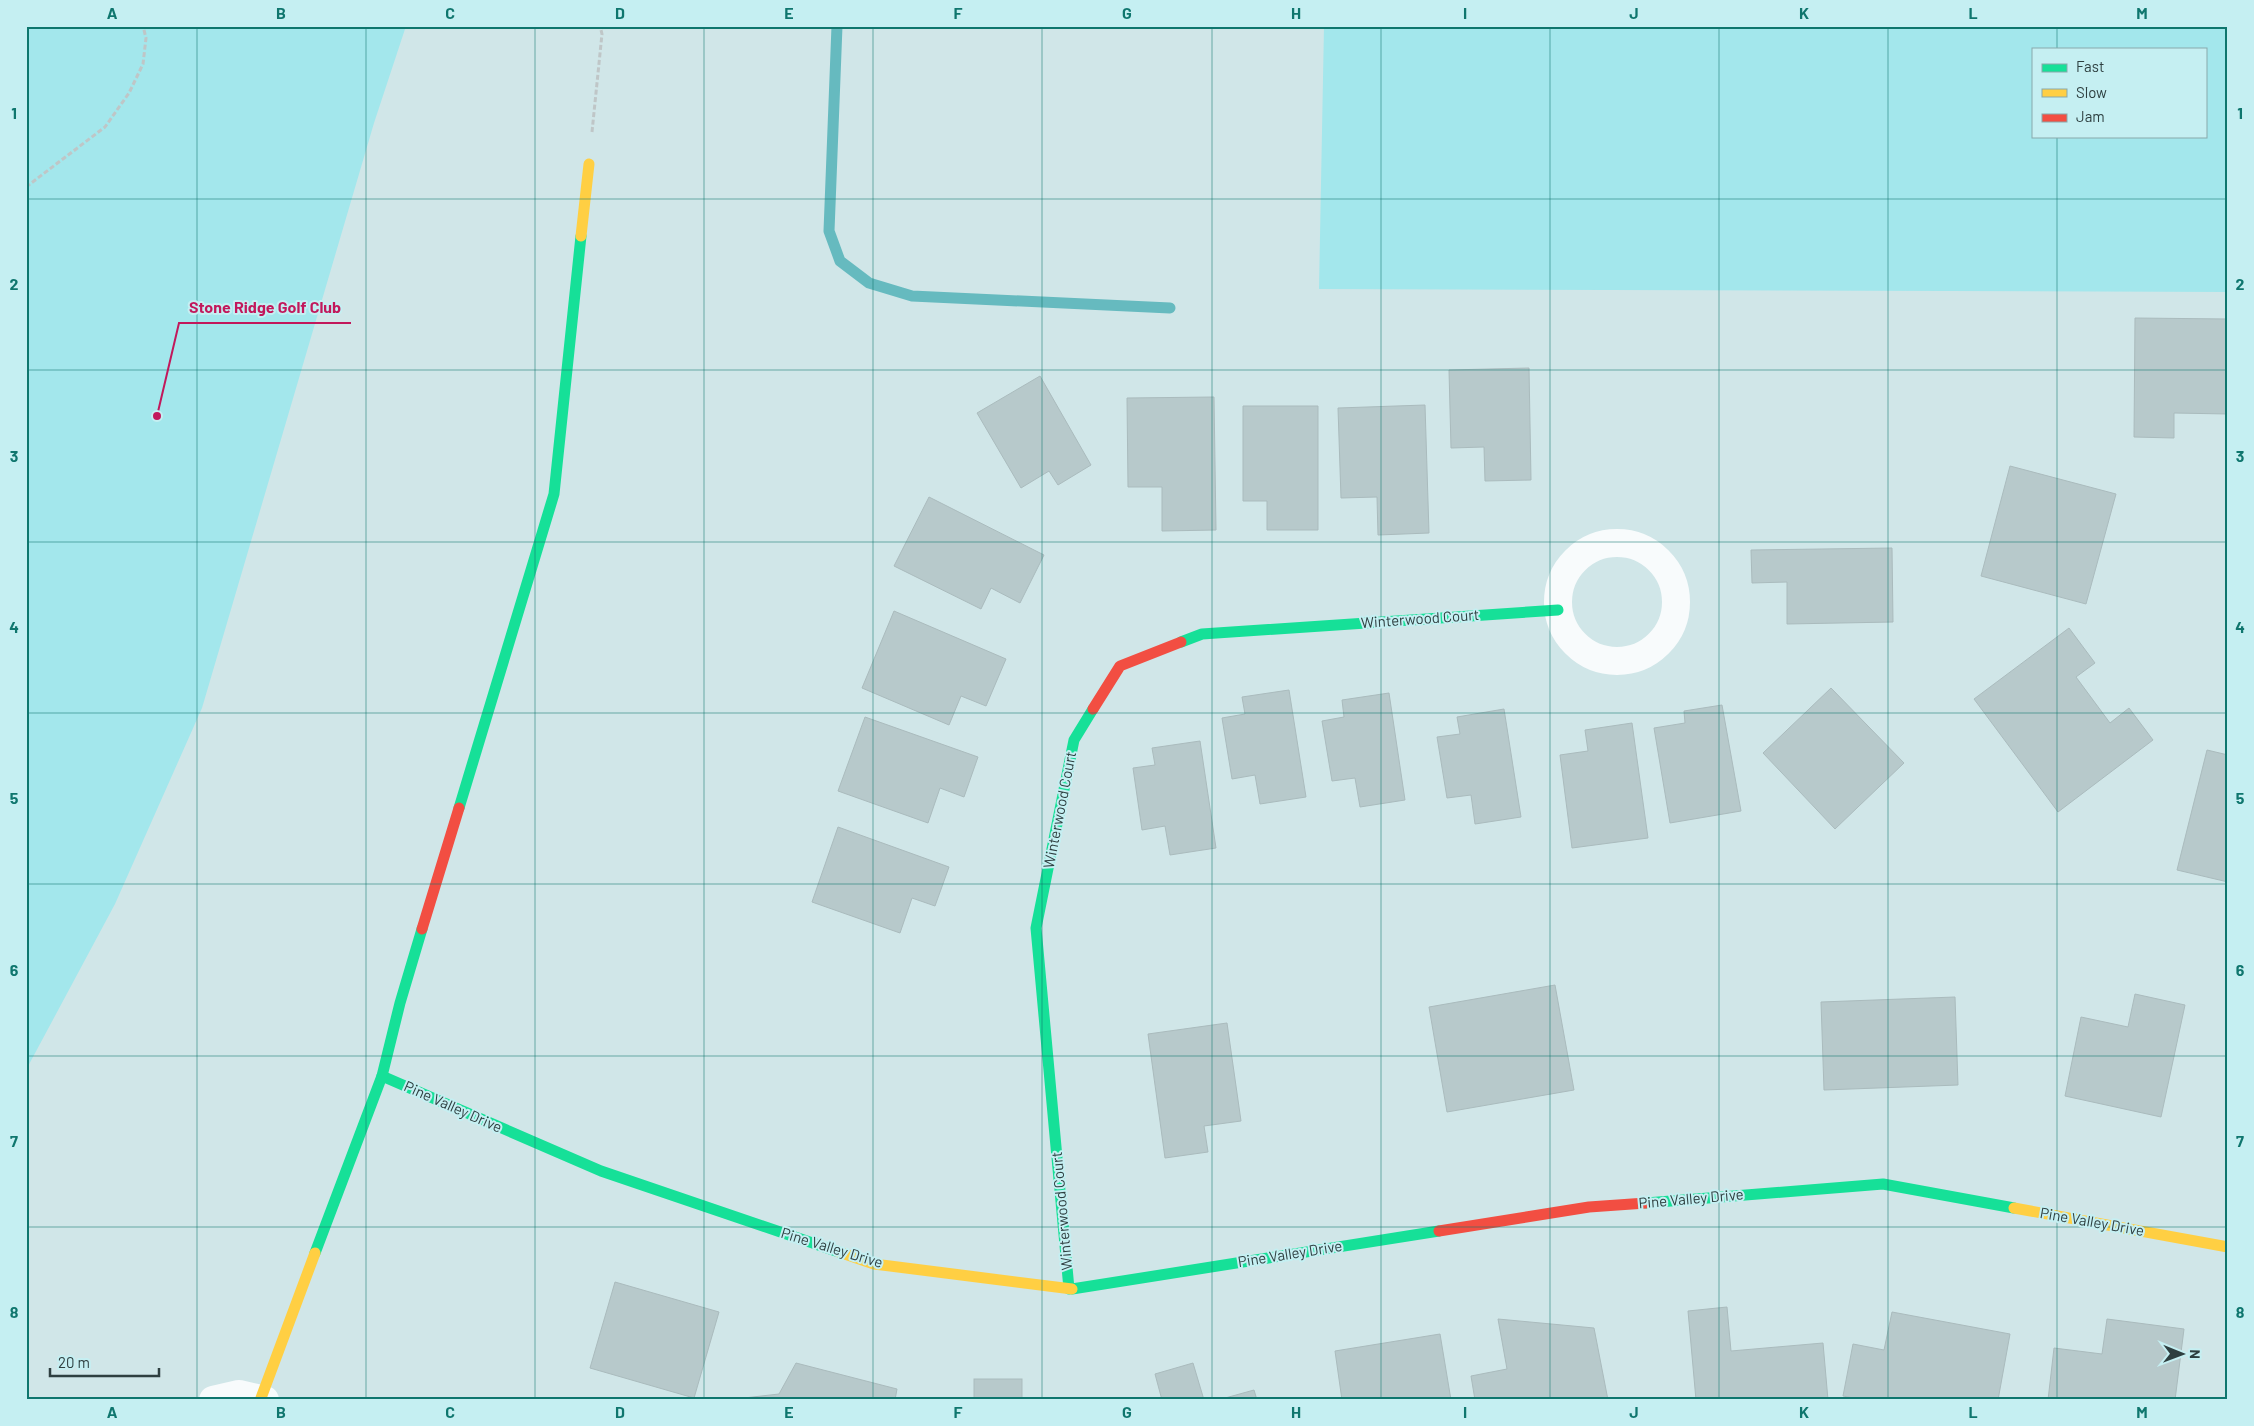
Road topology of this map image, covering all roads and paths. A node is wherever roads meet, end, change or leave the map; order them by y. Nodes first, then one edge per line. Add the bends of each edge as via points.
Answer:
1 (143, 26) edge
2 (600, 26) edge
3 (589, 164) joint
4 (26, 187) edge
5 (1558, 610) junction
6 (382, 1076) junction
7 (2228, 1247) edge
8 (1069, 1289) junction
9 (263, 1399) edge
10 (212, 1400) edge

1 - 4 path via 146,38 143,64 105,127
2 - 3 path via 602,34
3 - 6 street via 554,494 403,994
5 - 5 street via 1564,629 1576,645 1592,657 1611,662 1632,660 1650,652 1664,638 1674,620 1677,600 1668,573 1649,552 1632,545 1612,543 1594,548 1578,558 1566,573 1559,590
5 - 8 street, Winterwood Court via 1202,634 1120,666 1074,740 1036,928
6 - 8 street, Pine Valley Drive via 601,1171 874,1264
6 - 9 street
7 - 8 street, Pine Valley Drive via 1884,1184 1589,1207
9 - 10 street via 240,1394

